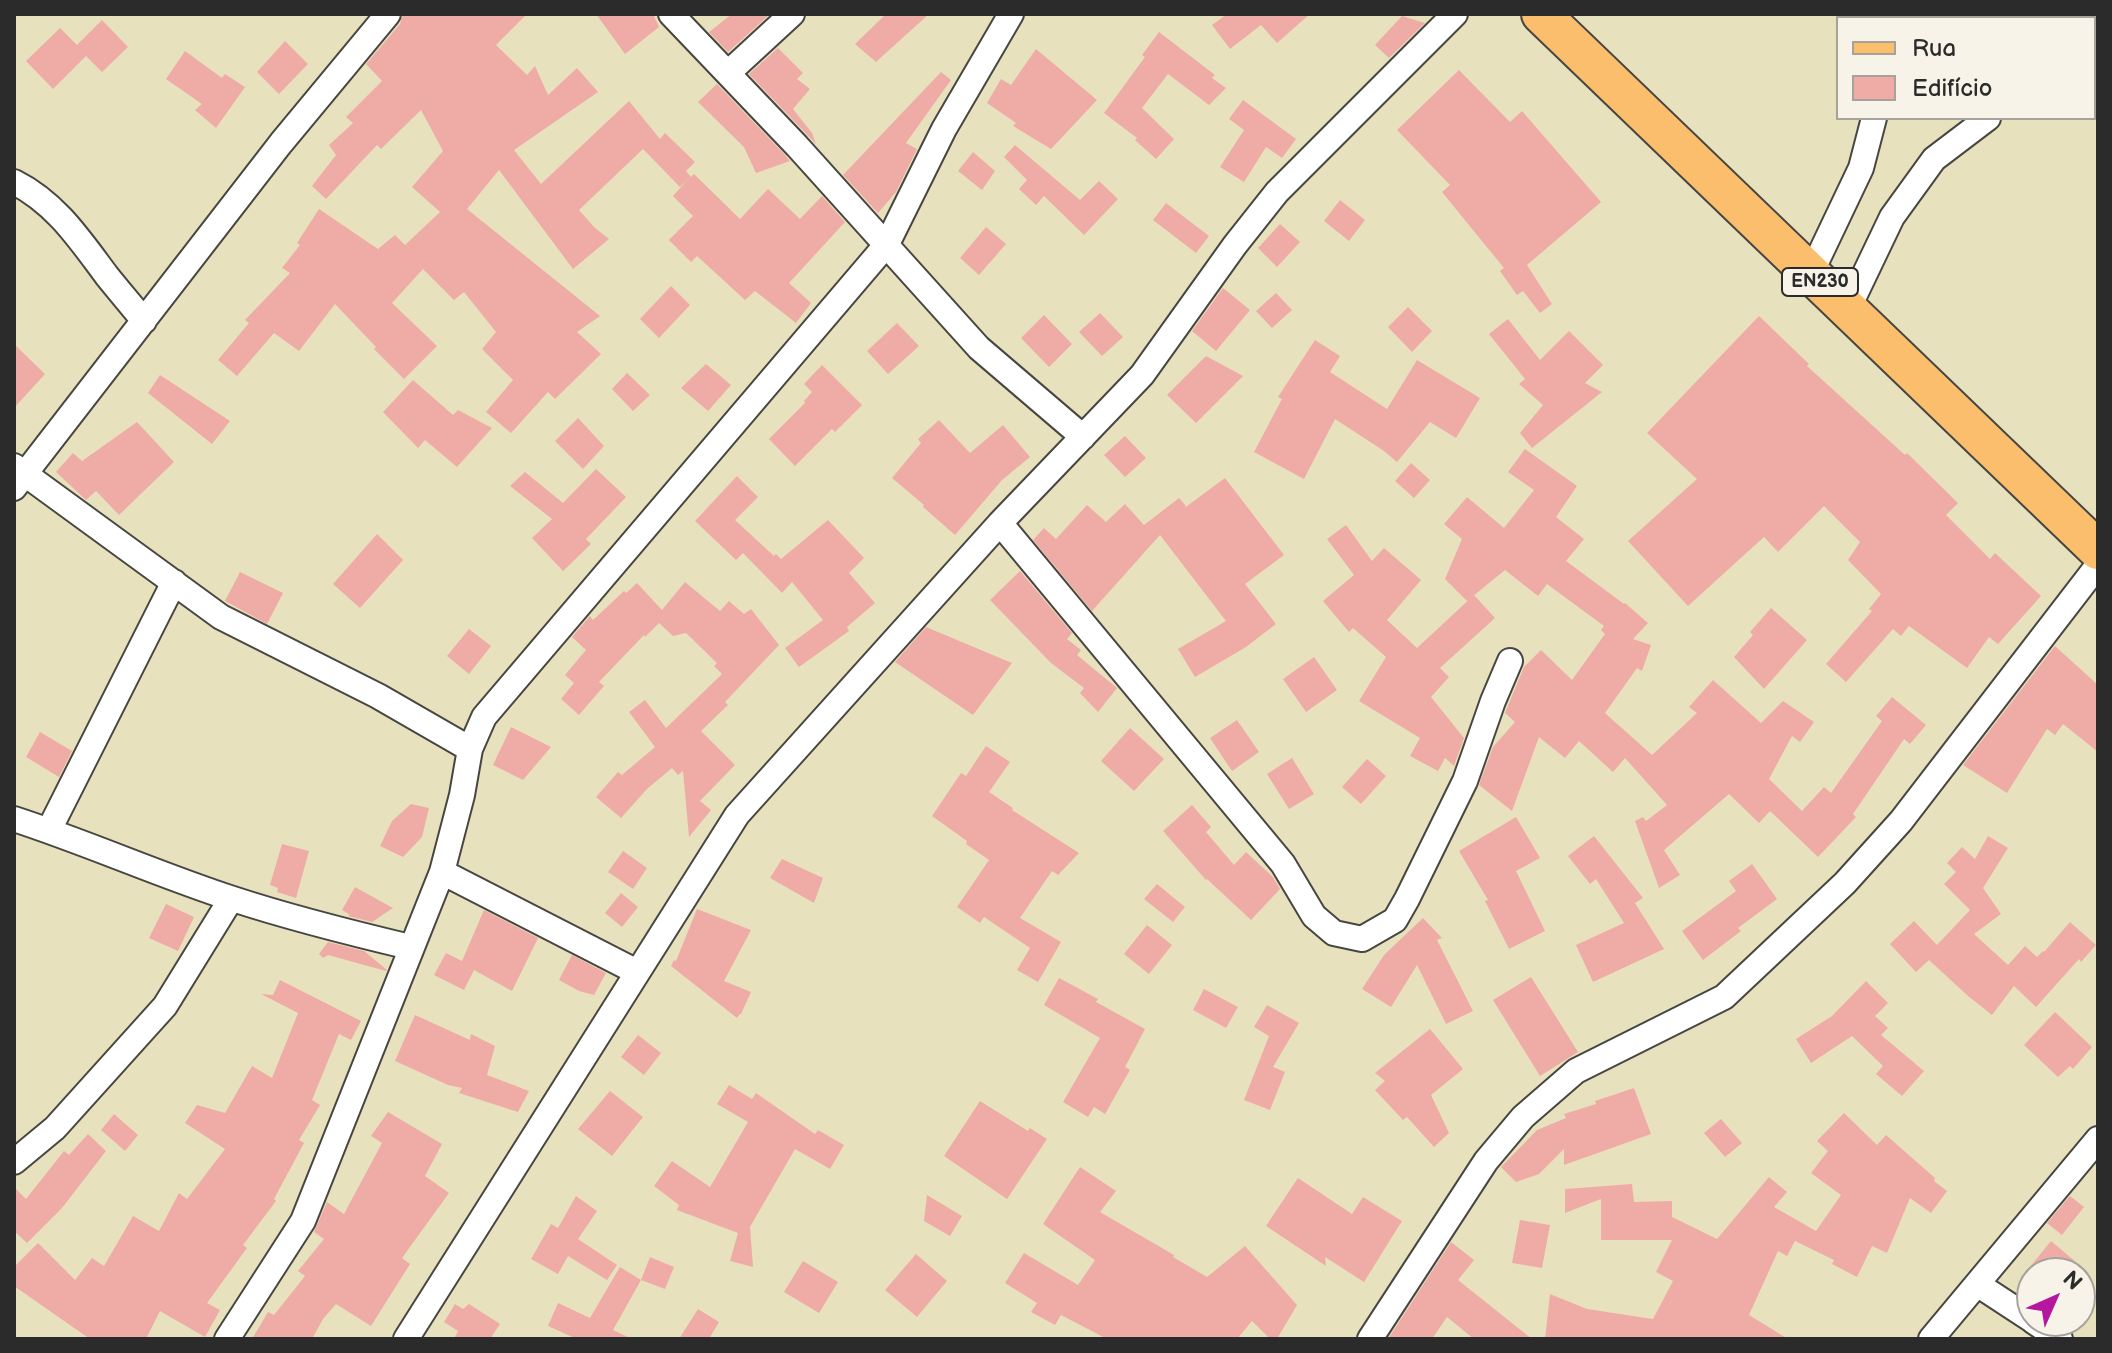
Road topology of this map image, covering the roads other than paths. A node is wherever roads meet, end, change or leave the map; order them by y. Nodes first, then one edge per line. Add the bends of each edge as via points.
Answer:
1 (388, 14) edge
2 (671, 14) edge
3 (792, 14) edge
4 (1011, 14) edge
5 (1455, 14) edge
6 (1541, 14) edge
7 (728, 73) junction
8 (1873, 120) edge
9 (1985, 120) edge
10 (14, 182) edge
11 (887, 244) junction
12 (1811, 273) junction
13 (1848, 309) junction
14 (144, 321) junction
15 (1083, 437) junction
16 (18, 476) edge
17 (1000, 523) junction
18 (2098, 550) edge
19 (2098, 565) edge
20 (174, 582) junction
21 (1510, 661) dead end
22 (470, 749) junction
23 (14, 819) edge
24 (49, 830) junction
25 (442, 872) junction
26 (231, 899) junction
27 (410, 947) junction
28 (637, 972) junction
29 (2098, 1139) edge
30 (14, 1162) edge
31 (1977, 1284) junction
32 (2016, 1310) edge
33 (227, 1339) edge
34 (406, 1339) edge
35 (1370, 1339) edge
36 (1931, 1339) edge

1 - 14 street
2 - 7 street
3 - 7 street
4 - 11 street via 944,129
5 - 15 street via 1277,192 1142,375
6 - 12 main road, EN230
7 - 11 street
8 - 12 street via 1861,168
9 - 13 street via 1934,159 1892,217
10 - 14 street via 45,201 74,230
11 - 15 street via 979,348
11 - 22 street via 484,717
12 - 13 main road, EN230
13 - 18 main road, EN230
14 - 16 street
15 - 17 street
16 - 20 street
17 - 21 street via 1283,864 1314,916 1334,933 1362,939 1395,920 1465,781
17 - 28 street via 737,815
19 - 35 street via 1901,821 1845,883 1724,997 1576,1071 1523,1117 1486,1161
20 - 22 street via 221,617
20 - 24 street
22 - 25 street
23 - 24 street
24 - 26 street
25 - 27 street
25 - 28 street
26 - 27 street
26 - 30 street via 165,1006 55,1128
27 - 33 street via 303,1221
28 - 34 street
29 - 31 street
31 - 32 street
31 - 36 street

